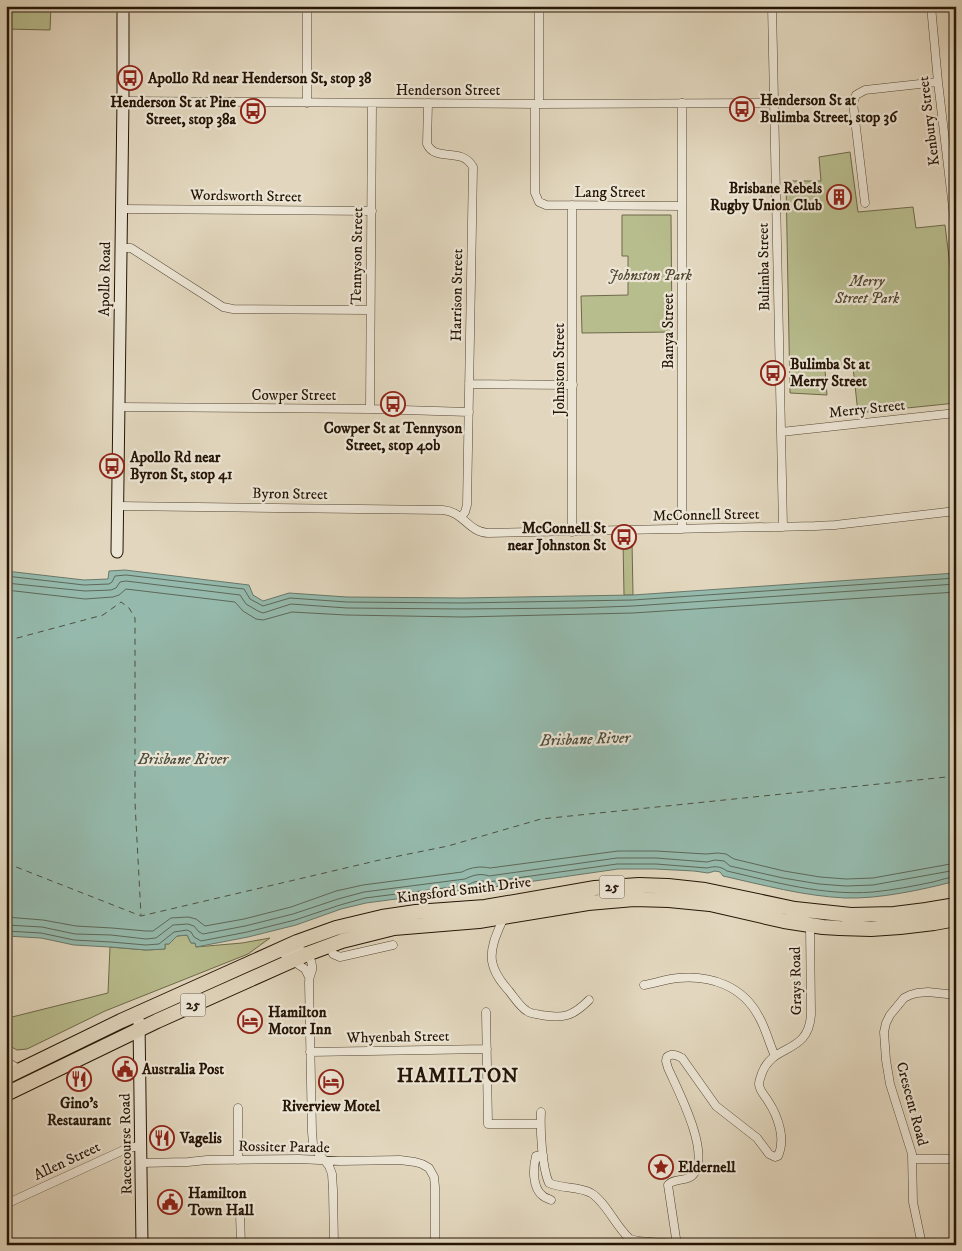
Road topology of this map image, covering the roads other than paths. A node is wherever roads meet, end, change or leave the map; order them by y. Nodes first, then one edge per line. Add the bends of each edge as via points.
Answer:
1 (123, 6) edge
2 (307, 6) edge
3 (538, 6) edge
4 (772, 6) edge
5 (931, 6) edge
6 (938, 82) junction
7 (123, 101) junction
8 (307, 103) junction
9 (372, 103) junction
10 (428, 103) junction
11 (682, 103) junction
12 (537, 104) junction
13 (774, 104) junction
14 (865, 203) dead end
15 (572, 205) junction
16 (681, 206) junction
17 (121, 209) junction
18 (372, 212) junction
19 (956, 233) edge
20 (120, 248) junction
21 (370, 310) junction
22 (469, 384) junction
23 (573, 385) junction
24 (118, 407) junction
25 (370, 410) junction
26 (469, 412) junction
27 (956, 413) edge
28 (781, 432) junction
29 (118, 506) junction
30 (956, 511) edge
31 (461, 517) junction
32 (783, 527) junction
33 (682, 529) junction
34 (572, 532) junction
35 (117, 552) dead end
36 (956, 905) edge
37 (504, 917) junction
38 (956, 919) edge
39 (488, 920) junction
40 (810, 925) junction
41 (496, 933) junction
42 (329, 945) junction
43 (393, 945) dead end
44 (272, 953) junction
45 (307, 954) junction
46 (293, 961) junction
47 (309, 977) junction
48 (644, 985) dead end
49 (956, 995) edge
50 (590, 1000) dead end
51 (486, 1012) dead end
52 (139, 1013) junction
53 (139, 1030) junction
54 (488, 1049) junction
55 (310, 1052) junction
56 (775, 1056) junction
57 (6, 1061) edge
58 (12, 1073) edge
59 (50, 1073) junction
60 (6, 1094) edge
61 (238, 1108) dead end
62 (540, 1112) dead end
63 (540, 1124) junction
64 (140, 1146) junction
65 (543, 1155) junction
66 (912, 1159) junction
67 (956, 1159) edge
68 (238, 1160) junction
69 (324, 1160) junction
70 (141, 1163) junction
71 (551, 1200) dead end
72 (6, 1204) edge
73 (240, 1213) dead end
74 (142, 1245) edge
75 (241, 1245) edge
76 (334, 1245) edge
77 (435, 1245) edge
78 (677, 1245) edge
79 (806, 1245) edge
80 (884, 1245) edge
81 (922, 1245) edge

1 - 7 street, Apollo Road
2 - 8 street
3 - 12 street
4 - 13 street, Bulimba Street
5 - 6 street, Kenbury Street
6 - 14 street via 865,90 856,95 853,103
6 - 19 street, Kenbury Street
7 - 8 street, Henderson Street
7 - 17 street, Apollo Road
8 - 9 street, Henderson Street
9 - 10 street, Henderson Street
9 - 18 street, Tennyson Street
10 - 12 street, Henderson Street
10 - 22 street, Harrison Street via 429,147 436,153 470,160 473,167
11 - 12 street, Henderson Street
11 - 13 street, Henderson Street
11 - 16 street, Banya Street
12 - 15 street, Lang Street via 535,193 539,202 546,205
13 - 28 street, Bulimba Street
15 - 16 street, Lang Street
15 - 23 street, Johnston Street
16 - 33 street, Banya Street
17 - 18 street, Wordsworth Street
17 - 20 street, Apollo Road
18 - 21 street, Tennyson Street
20 - 21 street via 131,248 223,307
20 - 24 street, Apollo Road
21 - 25 street, Tennyson Street
22 - 23 street
22 - 26 street, Harrison Street
23 - 34 street, Johnston Street
24 - 25 street, Cowper Street
24 - 29 street, Apollo Road
25 - 26 street, Cowper Street
26 - 31 street, Harrison Street via 467,505
27 - 28 street, Merry Street
28 - 32 street, Bulimba Street
29 - 31 street, Byron Street via 443,510
29 - 35 street, Apollo Road
30 - 32 street, McConnell Street via 835,525
31 - 34 street, McConnell Street via 482,533
32 - 33 street, McConnell Street
33 - 34 street, McConnell Street
36 - 44 highway, Kingsford Smith Drive / 25 via 894,914 841,914 795,909 696,889 620,886 382,917 351,923
37 - 39 highway, Kingsford Smith Drive / 25
37 - 40 highway, Kingsford Smith Drive / 25 via 588,903 651,899 710,904
37 - 41 street
38 - 40 highway, Kingsford Smith Drive / 25 via 886,928
39 - 41 street
39 - 42 highway, Kingsford Smith Drive / 25 via 394,928
40 - 56 street, Grays Road via 810,1026 803,1038
41 - 50 street via 492,959 495,970 502,984 525,1010 562,1017
42 - 43 street via 333,954 340,956
42 - 45 highway, Kingsford Smith Drive / 25
44 - 45 street via 287,954 298,950
44 - 52 highway, Kingsford Smith Drive / 25
45 - 46 highway, Kingsford Smith Drive / 25
45 - 47 street via 312,968
46 - 47 street via 305,969
46 - 53 highway, Kingsford Smith Drive / 25
47 - 55 street
48 - 56 street via 673,979 710,979 738,991 756,1011
49 - 66 street, Crescent Road via 928,992 910,995 895,1007 886,1023 884,1041 890,1084
51 - 54 street
52 - 53 street, Racecourse Road
52 - 58 highway, Kingsford Smith Drive / 25
53 - 59 highway, Kingsford Smith Drive / 25
53 - 64 street, Racecourse Road
54 - 55 street, Whyenbah Street
54 - 63 street via 488,1124
55 - 69 street via 313,1140 316,1152
56 - 78 street, Grays Road via 765,1067 759,1085 779,1124 781,1144 780,1154 776,1157 769,1154 754,1135 716,1106 682,1058 668,1055 668,1068 694,1130 698,1149 693,1175 668,1185
57 - 58 street via 16,1068
58 - 59 street via 23,1076
59 - 60 highway, Kingsford Smith Drive / 25
61 - 68 street
62 - 63 street
63 - 65 street
64 - 70 street, Racecourse Road
64 - 72 street, Allen Street via 128,1148
65 - 71 street via 536,1156 534,1174 539,1192
65 - 78 street via 549,1183 592,1194 628,1238
66 - 67 street
66 - 81 street, Crescent Road via 913,1202
68 - 69 street, Rossiter Parade
68 - 70 street, Rossiter Parade
69 - 76 street via 332,1181
69 - 77 street, Rossiter Parade via 405,1160 426,1166 434,1177
70 - 74 street, Racecourse Road
73 - 75 street
79 - 80 street

